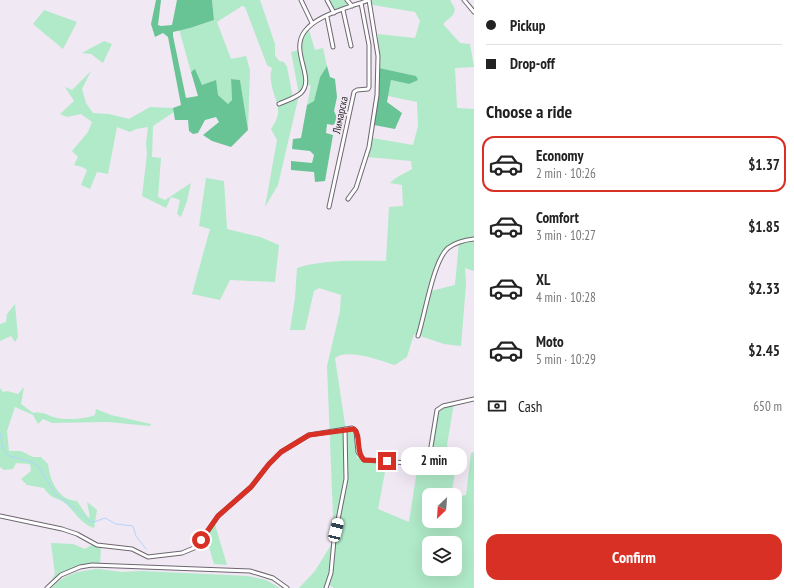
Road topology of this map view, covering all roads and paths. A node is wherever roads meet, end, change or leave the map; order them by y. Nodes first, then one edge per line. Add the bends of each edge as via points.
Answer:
1 (301, 0) edge
2 (328, 0) edge
3 (347, 0) edge
4 (369, 0) edge
5 (464, 0) edge
6 (361, 3) junction
7 (352, 6) junction
8 (343, 10) junction
9 (474, 12) edge
10 (334, 13) junction
11 (326, 17) junction
12 (312, 23) junction
13 (351, 46) dead end
14 (333, 47) dead end
15 (278, 104) dead end
16 (348, 199) dead end
17 (329, 207) dead end
18 (474, 239) edge
19 (418, 336) dead end
20 (474, 399) edge
21 (345, 429) junction
22 (0, 516) edge
23 (47, 588) edge
24 (287, 588) edge
25 (326, 588) edge

1 - 12 street
2 - 10 street
3 - 7 street
4 - 6 street
4 - 16 street via 378,56 377,95 369,147 356,188
5 - 9 street
6 - 7 street
6 - 17 street, Лимарска via 369,45 369,87 354,92
7 - 8 street
8 - 10 street
8 - 13 street
10 - 11 street
11 - 12 street
11 - 14 street
12 - 15 street via 299,44 306,80 303,90 296,97
18 - 19 street via 453,245 440,258
20 - 21 street via 443,406 436,412 429,459 423,464 364,460 358,452 356,431 352,428
21 - 22 street via 309,435 281,452 251,487 218,516 199,544 168,556 148,557 132,549 97,545 77,534
21 - 25 street via 346,479 334,540 331,573
23 - 24 street via 72,569 100,565 250,571 273,578

